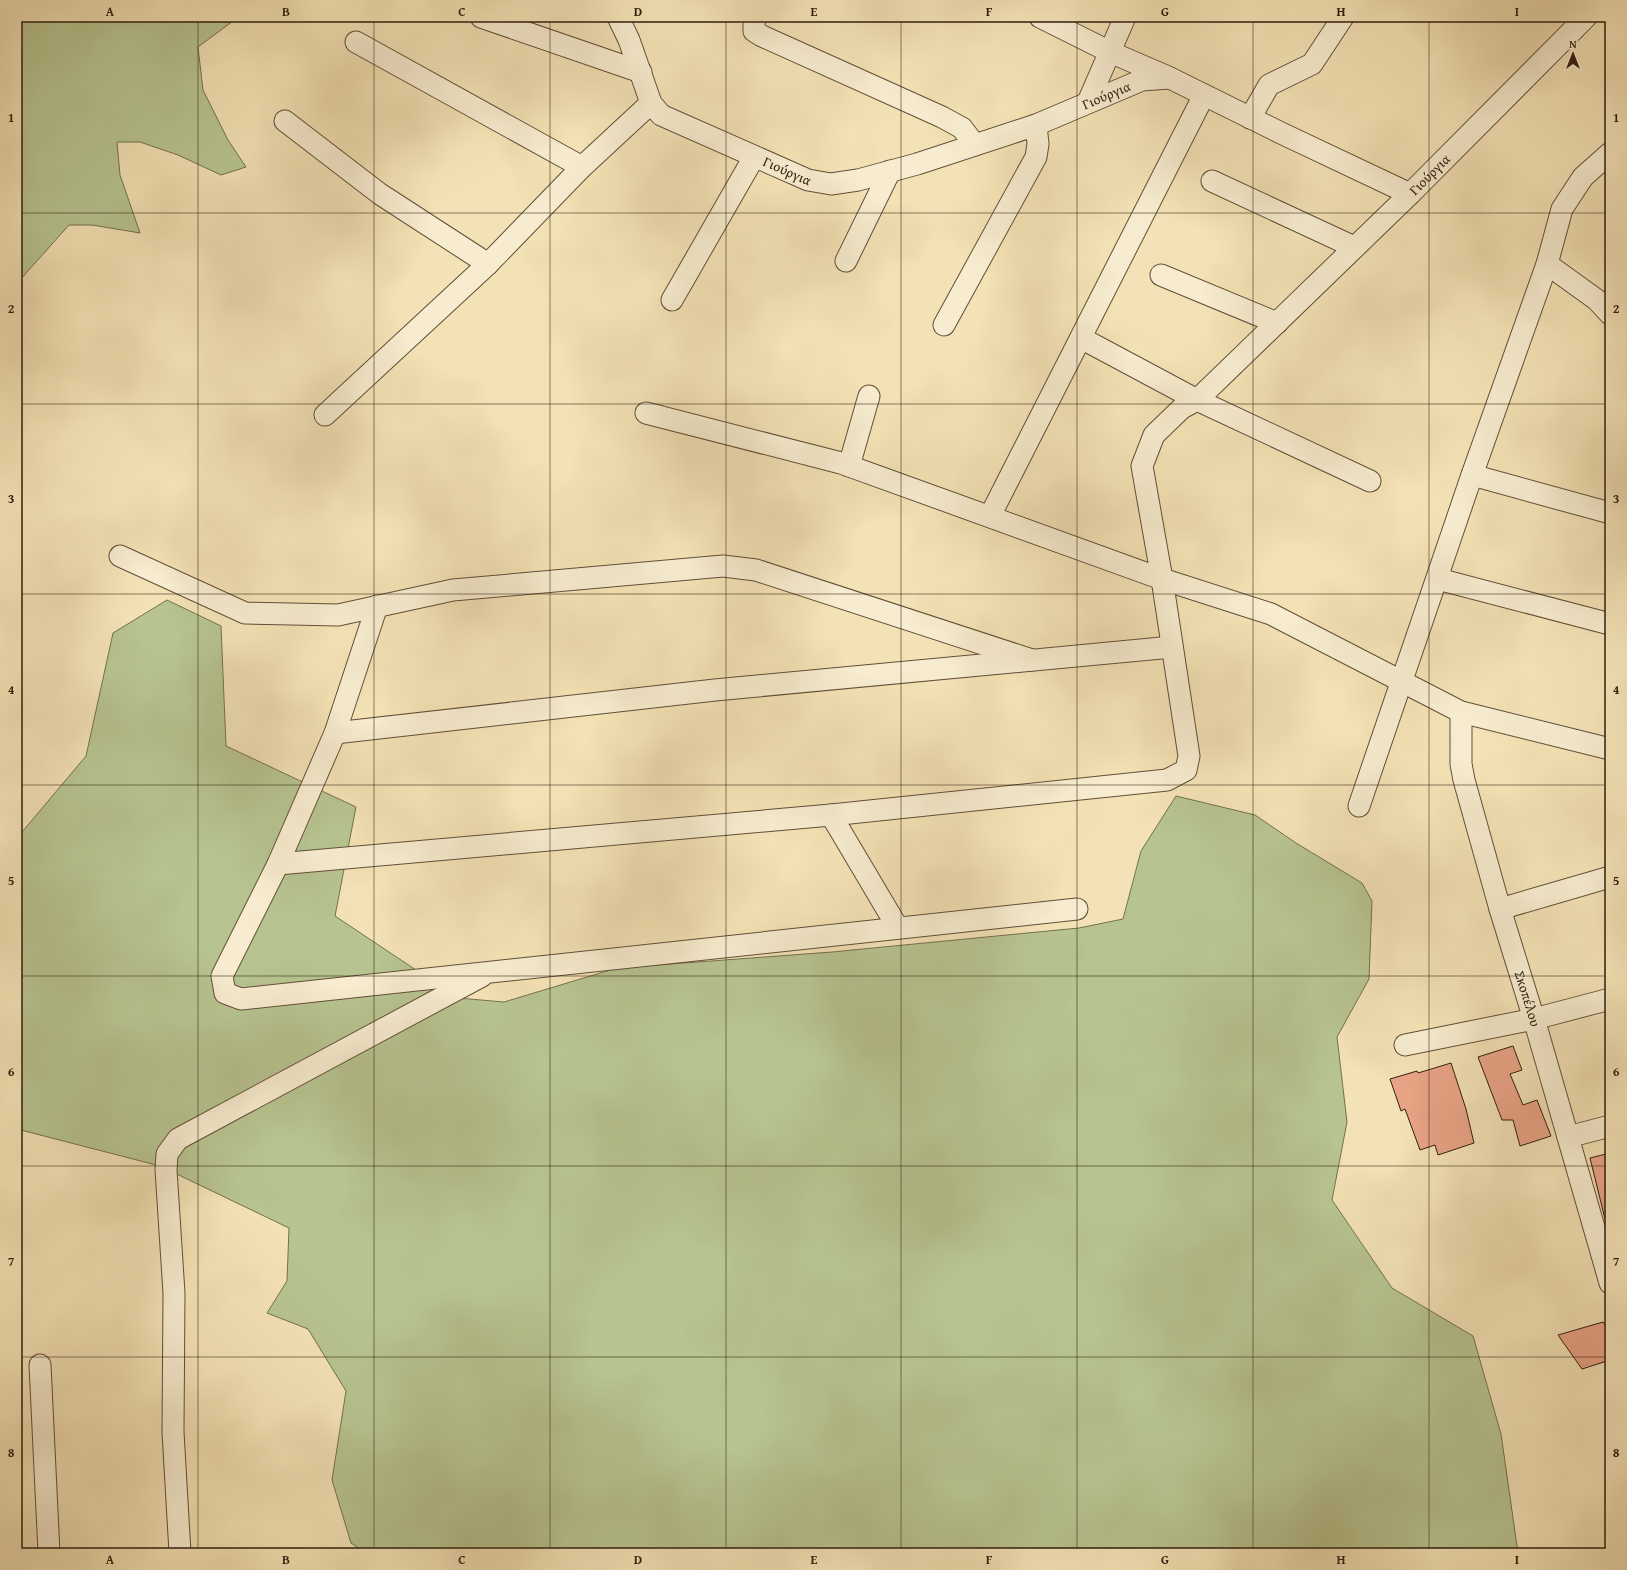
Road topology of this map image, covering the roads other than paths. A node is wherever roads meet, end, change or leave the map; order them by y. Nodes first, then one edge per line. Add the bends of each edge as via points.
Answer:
1 (481, 17) edge
2 (618, 17) edge
3 (756, 17) edge
4 (1040, 17) edge
5 (1125, 17) edge
6 (1343, 17) edge
7 (1586, 17) edge
8 (356, 42) dead end
9 (1110, 52) junction
10 (641, 72) junction
11 (1170, 78) junction
12 (1204, 95) junction
13 (1088, 102) junction
14 (652, 103) junction
15 (1250, 118) junction
16 (285, 121) dead end
17 (1036, 125) junction
18 (975, 144) junction
19 (1610, 153) edge
20 (754, 157) junction
21 (582, 167) junction
22 (890, 171) junction
23 (1212, 181) dead end
24 (1410, 194) junction
25 (1354, 247) junction
26 (846, 261) dead end
27 (488, 264) junction
28 (1546, 264) junction
29 (1161, 275) dead end
30 (672, 300) dead end
31 (1610, 314) edge
32 (1277, 323) junction
33 (944, 325) dead end
34 (1081, 338) junction
35 (869, 396) dead end
36 (1197, 400) junction
37 (646, 413) dead end
38 (325, 414) dead end
39 (849, 466) junction
40 (1472, 475) junction
41 (1370, 481) dead end
42 (1610, 513) edge
43 (990, 516) junction
44 (120, 556) dead end
45 (1162, 579) junction
46 (1438, 579) junction
47 (377, 606) junction
48 (1610, 624) edge
49 (1172, 647) junction
50 (1032, 660) junction
51 (1403, 681) junction
52 (1461, 712) junction
53 (336, 733) junction
54 (1610, 749) edge
55 (1359, 806) dead end
56 (831, 815) junction
57 (278, 864) junction
58 (1610, 877) edge
59 (1077, 909) dead end
60 (1500, 909) junction
61 (898, 928) junction
62 (492, 970) junction
63 (1610, 999) edge
64 (1534, 1019) junction
65 (1405, 1045) dead end
66 (1610, 1126) edge
67 (1568, 1137) junction
68 (1610, 1283) edge
69 (40, 1366) dead end
70 (49, 1553) edge
71 (180, 1553) edge

1 - 10 street
2 - 10 street, Γιούργια
3 - 18 street via 754,31 762,36 942,117 962,128
4 - 9 street
5 - 9 street
6 - 15 street via 1312,64 1269,85
7 - 24 street, Γιούργια
8 - 21 street
9 - 11 street
9 - 13 street
10 - 14 street, Γιούργια
11 - 12 street, Γιούργια
11 - 13 street, Γιούργια via 1142,80
12 - 15 street, Γιούργια
12 - 34 street
13 - 17 street, Γιούργια
14 - 20 street, Γιούργια via 661,115
14 - 21 street
15 - 24 street, Γιούργια
16 - 27 street via 380,194
17 - 18 street, Γιούργια
17 - 33 street via 1036,157
18 - 22 street, Γιούργια
19 - 28 street via 1583,177 1562,209
20 - 22 street, Γιούργια via 808,180 831,184
20 - 30 street
21 - 27 street
22 - 26 street
23 - 25 street
24 - 25 street
25 - 32 street
27 - 38 street
28 - 31 street via 1597,300
28 - 40 street
29 - 32 street
32 - 36 street
34 - 36 street
34 - 43 street
35 - 39 street
36 - 41 street
36 - 45 street via 1182,408 1154,435 1142,466
37 - 39 street
39 - 43 street
40 - 42 street
40 - 46 street
43 - 45 street
44 - 47 street via 245,613 338,615
45 - 49 street
45 - 51 street via 1271,614
46 - 48 street
46 - 51 street
47 - 50 street via 453,590 723,566 756,570
47 - 53 street
49 - 50 street
49 - 56 street via 1189,756 1186,770 1167,780
50 - 53 street via 715,690
51 - 52 street
51 - 55 street
52 - 54 street
52 - 60 street, Σκοπέλου via 1461,764
53 - 57 street
56 - 57 street
56 - 61 street
57 - 62 street via 222,976 225,992 241,999
58 - 60 street
59 - 61 street
60 - 64 street, Σκοπέλου
61 - 62 street
62 - 71 street via 178,1139 167,1154 174,1293 173,1432
63 - 64 street
64 - 65 street
64 - 67 street, Σκοπέλου
66 - 67 street
67 - 68 street, Σκοπέλου
69 - 70 street

